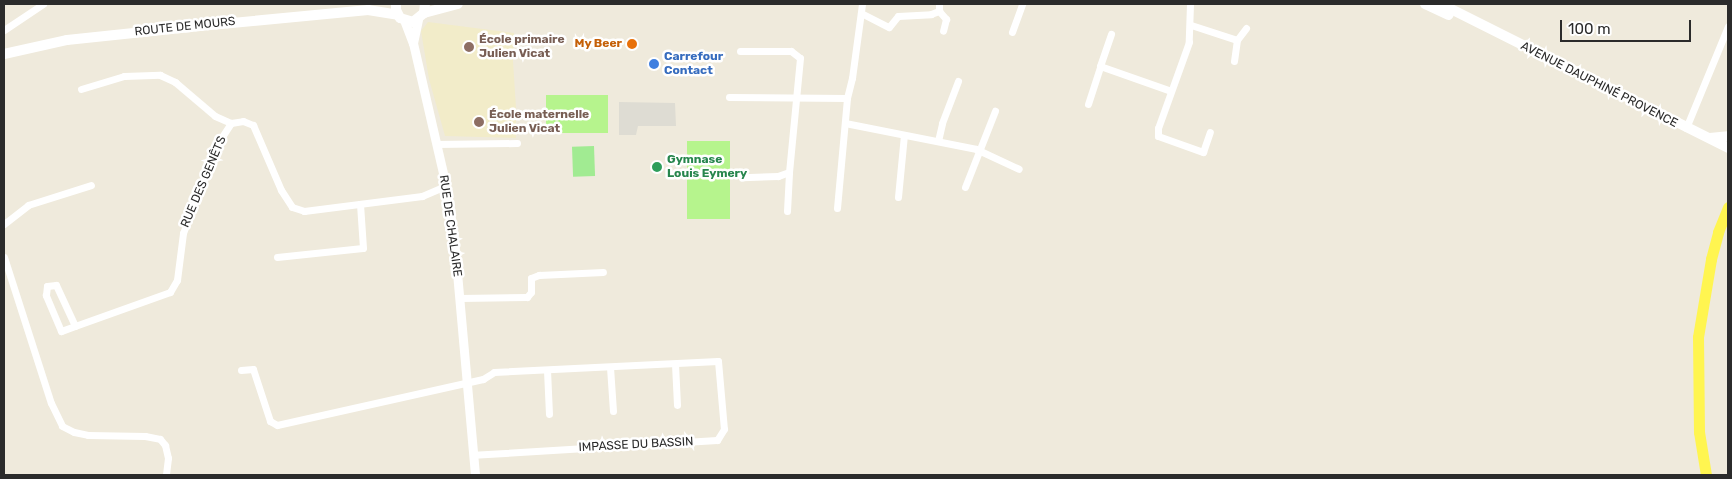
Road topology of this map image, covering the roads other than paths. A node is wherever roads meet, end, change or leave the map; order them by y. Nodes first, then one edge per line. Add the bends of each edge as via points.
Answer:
1 (42, 4) edge
2 (382, 4) edge
3 (396, 4) edge
4 (458, 4) edge
5 (862, 4) edge
6 (1022, 4) edge
7 (1190, 4) edge
8 (1425, 4) edge
9 (1441, 4) edge
10 (939, 7) edge
11 (368, 10) junction
12 (423, 12) edge
13 (861, 13) junction
14 (401, 18) junction
15 (1191, 25) junction
16 (1728, 26) edge
17 (1246, 28) dead end
18 (4, 30) edge
19 (943, 31) dead end
20 (1492, 31) junction
21 (1012, 32) dead end
22 (1110, 34) dead end
23 (1237, 40) junction
24 (413, 43) junction
25 (740, 51) dead end
26 (5, 52) edge
27 (1234, 61) dead end
28 (1100, 66) junction
29 (958, 80) dead end
30 (81, 89) dead end
31 (1172, 91) junction
32 (798, 96) junction
33 (729, 97) dead end
34 (847, 98) junction
35 (1088, 104) dead end
36 (995, 111) dead end
37 (231, 123) junction
38 (845, 123) junction
39 (1686, 128) junction
40 (1210, 132) dead end
41 (904, 135) junction
42 (1728, 136) edge
43 (1707, 138) junction
44 (938, 141) junction
45 (436, 144) junction
46 (517, 144) dead end
47 (1728, 148) edge
48 (980, 151) junction
49 (1019, 169) dead end
50 (789, 172) junction
51 (742, 177) dead end
52 (91, 185) dead end
53 (446, 186) junction
54 (965, 187) dead end
55 (898, 197) dead end
56 (360, 204) junction
57 (1728, 207) edge
58 (837, 208) dead end
59 (787, 211) dead end
60 (4, 224) edge
61 (4, 257) edge
62 (277, 257) dead end
63 (603, 272) dead end
64 (460, 298) junction
65 (75, 326) junction
66 (675, 364) junction
67 (610, 367) junction
68 (241, 370) dead end
69 (547, 370) junction
70 (468, 381) junction
71 (677, 405) dead end
72 (613, 411) dead end
73 (549, 414) dead end
74 (474, 455) junction
75 (166, 475) edge
76 (475, 475) edge
77 (1706, 475) edge

1 - 18 street
2 - 11 main road, ROUTE DE MOURS
3 - 14 main road
4 - 12 main road
5 - 13 street
6 - 21 street
7 - 15 street
8 - 20 main road, AVENUE DAUPHINÉ PROVENCE
9 - 20 main road, AVENUE DAUPHINÉ PROVENCE
10 - 13 street via 931,14 898,16 889,27
10 - 19 street via 946,19
11 - 14 main road, ROUTE DE MOURS
11 - 26 main road, ROUTE DE MOURS via 94,36
12 - 14 main road, ROUTE DE MOURS
12 - 24 street, RUE DE CHALAIRE
13 - 34 street
14 - 24 street, RUE DE CHALAIRE
15 - 23 street
15 - 31 street via 1189,42
16 - 39 street
17 - 23 street
20 - 39 main road, AVENUE DAUPHINÉ PROVENCE
22 - 28 street
23 - 27 street
24 - 45 street, RUE DE CHALAIRE
25 - 32 street via 792,52 800,58
28 - 31 street
28 - 35 street
29 - 44 street
30 - 37 street via 124,76 160,75 176,82 214,116
31 - 40 street via 1158,136 1203,152
32 - 33 street
32 - 34 street
32 - 50 street
34 - 38 street
36 - 48 street
37 - 56 street, RUE DES GENÊTS via 243,121 254,125 281,190 292,207 304,211
37 - 65 street, RUE DES GENÊTS via 218,143 183,233 177,280 170,292
38 - 41 street
38 - 58 street
39 - 43 main road, AVENUE DAUPHINÉ PROVENCE
41 - 44 street
41 - 55 street
42 - 43 main road
43 - 47 main road, AVENUE DAUPHINÉ PROVENCE
44 - 48 street
45 - 46 street
45 - 53 street, RUE DE CHALAIRE
48 - 49 street
48 - 54 street
50 - 51 street via 778,176
50 - 59 street
52 - 60 street via 28,205
53 - 56 street, RUE DES GENÊTS via 422,196
53 - 64 street, RUE DE CHALAIRE
56 - 62 street via 363,248
57 - 77 main road via 1711,259 1698,337 1699,424
61 - 75 street via 51,403 62,426 88,435 160,439 165,444 168,458
63 - 64 street via 539,275 531,278 531,292 527,297
64 - 70 street, RUE DE CHALAIRE
65 - 65 street via 56,285 47,286 46,295 60,331
66 - 67 street
66 - 71 street
66 - 74 street, IMPASSE DU BASSIN via 718,361 724,429 718,440
67 - 69 street
67 - 72 street
68 - 70 street via 253,369 270,421 277,425
69 - 70 street via 494,372 482,379
69 - 73 street
70 - 74 street, RUE DE CHALAIRE
74 - 76 street, RUE DE CHALAIRE

